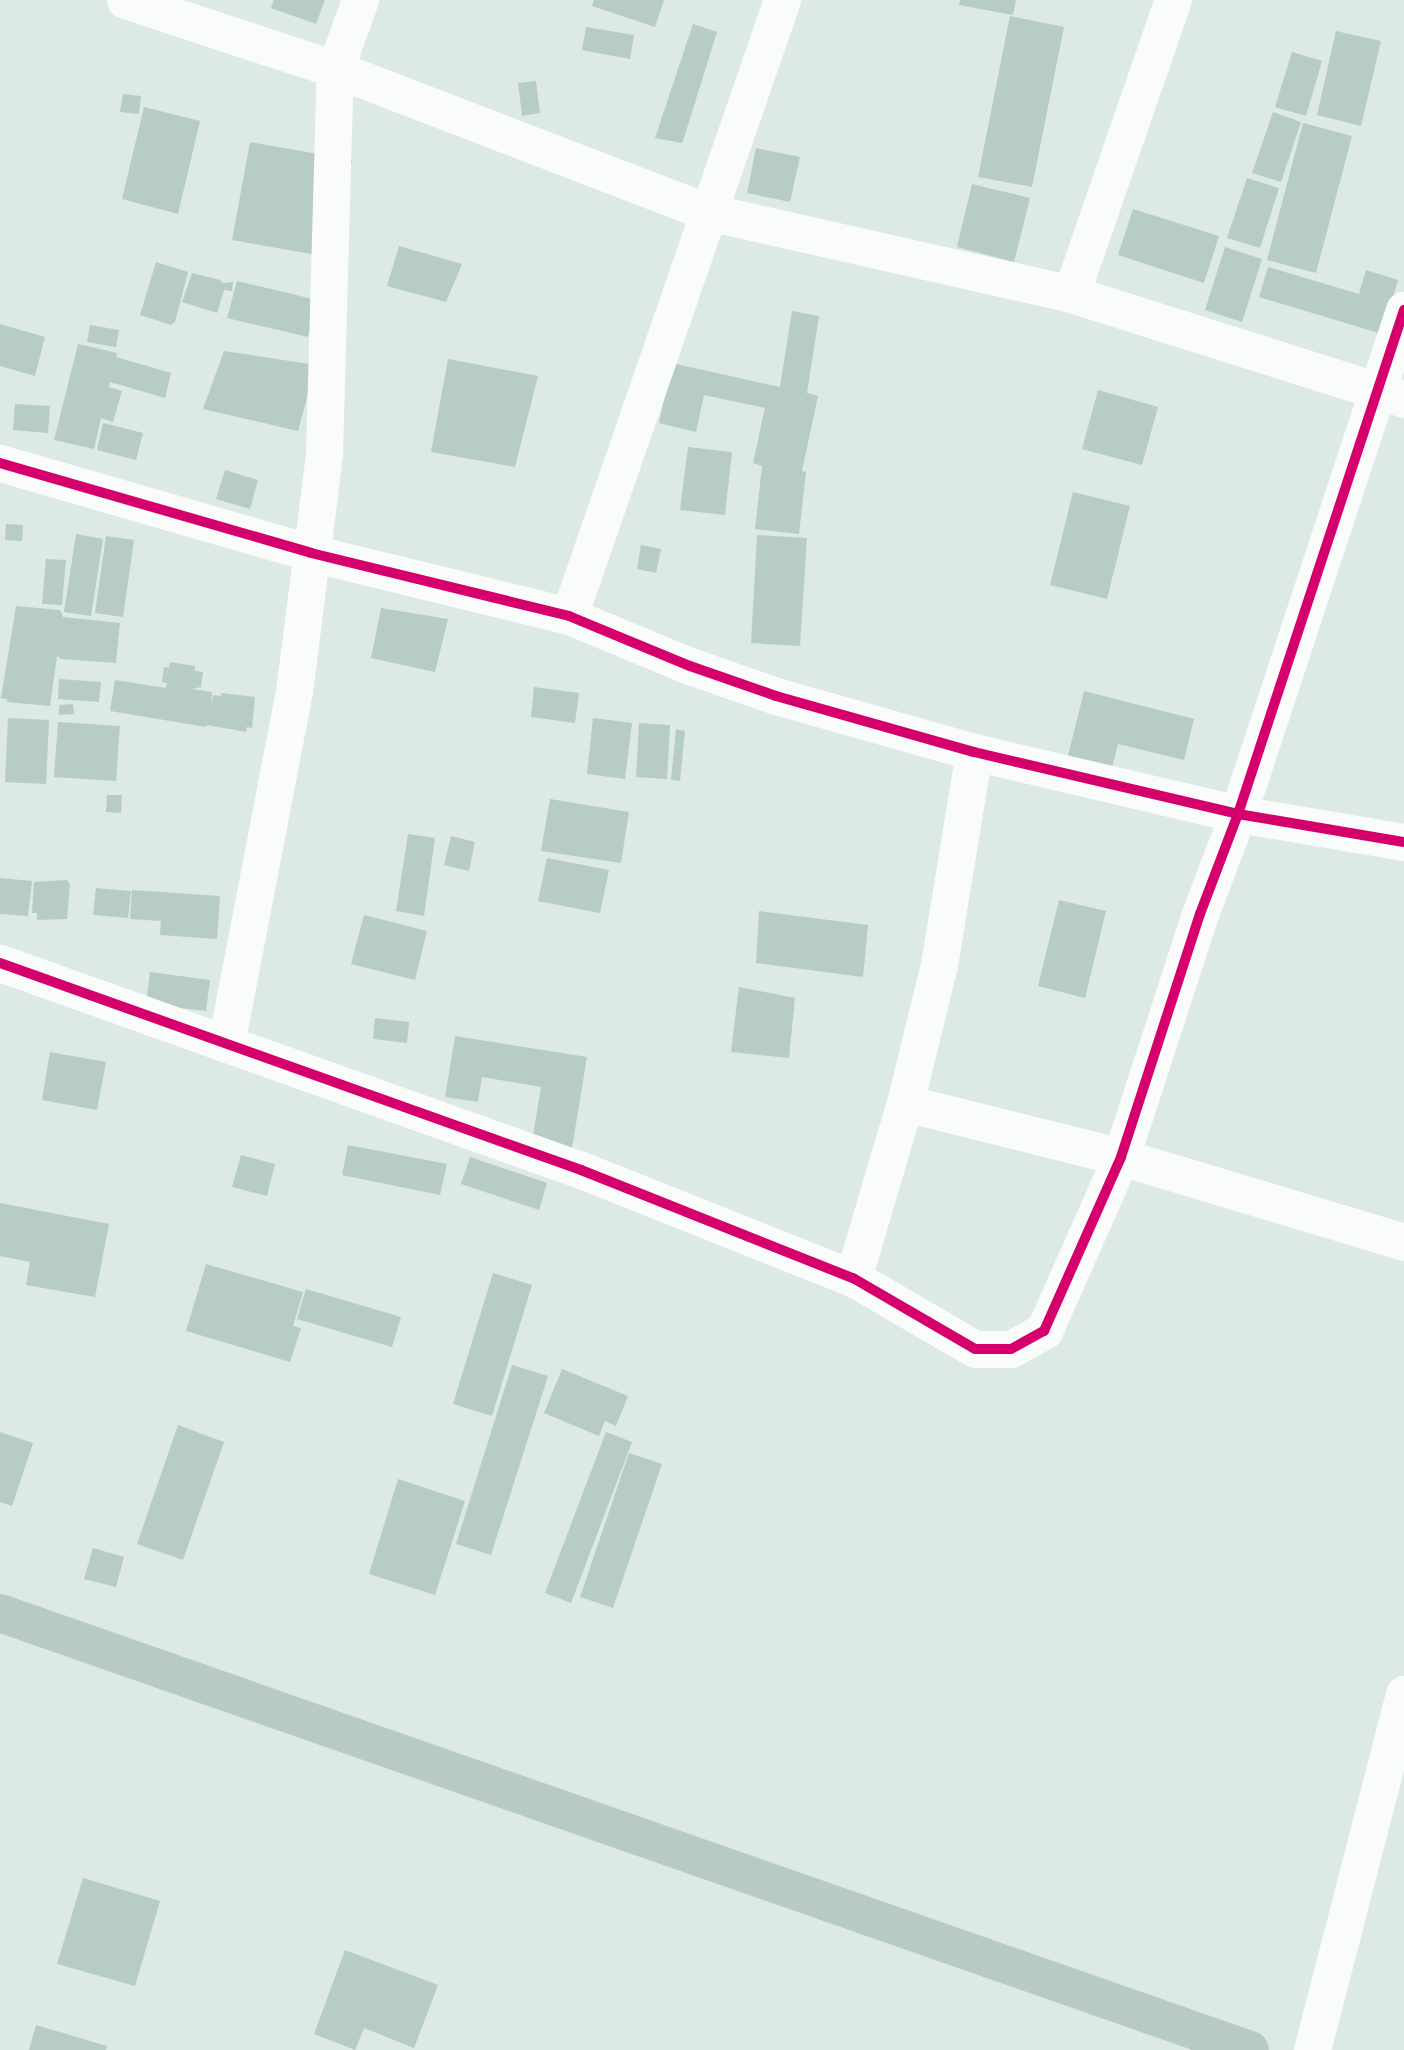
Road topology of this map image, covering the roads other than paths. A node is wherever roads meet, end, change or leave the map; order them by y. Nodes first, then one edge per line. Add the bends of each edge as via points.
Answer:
1 (125, 0) edge
2 (360, 0) edge
3 (782, 0) edge
4 (1172, 0) edge
5 (335, 69) junction
6 (708, 212) junction
7 (1071, 294) junction
8 (1404, 310) edge
9 (1390, 394) edge
10 (0, 464) edge
11 (311, 553) junction
12 (569, 616) junction
13 (974, 752) junction
14 (1238, 814) junction
15 (1404, 842) edge
16 (0, 963) edge
17 (226, 1044) junction
18 (905, 1103) junction
19 (1121, 1157) junction
20 (1404, 1242) edge
21 (853, 1278) junction
22 (0, 1613) edge
23 (1404, 1695) edge
24 (1251, 2050) edge
25 (1312, 2050) edge

1 - 5 street
2 - 5 street
3 - 6 street
4 - 7 street
5 - 6 street
5 - 11 street via 324,453
6 - 7 street
6 - 12 street
7 - 9 street
8 - 9 street
9 - 14 street
10 - 11 street
11 - 12 street
11 - 17 street via 294,692
12 - 13 street via 690,666 776,695
13 - 14 street
13 - 18 street via 939,965
14 - 15 street
14 - 19 street via 1200,914
16 - 17 street
17 - 21 street via 581,1170
18 - 19 street
18 - 21 street
19 - 20 street
19 - 21 street via 1044,1331 1011,1349 975,1349
22 - 24 highway
23 - 25 street

